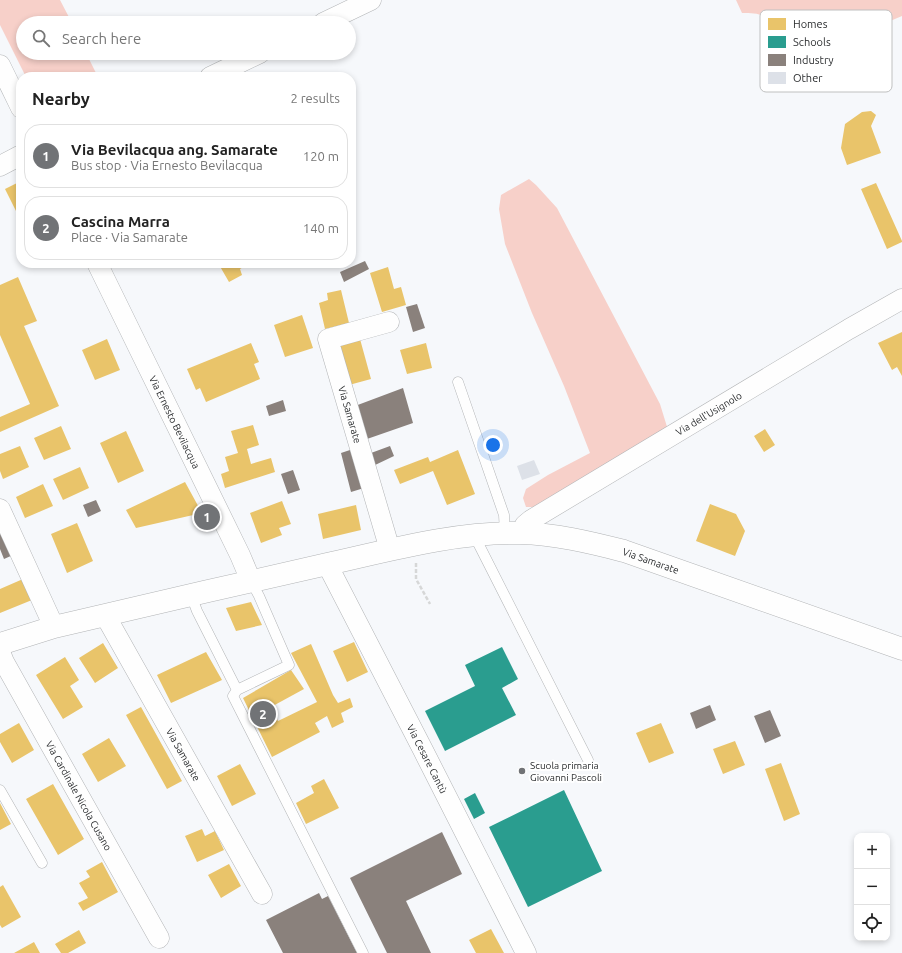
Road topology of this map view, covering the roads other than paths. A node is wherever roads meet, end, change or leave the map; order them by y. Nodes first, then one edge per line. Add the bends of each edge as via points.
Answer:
1 (371, 0) edge
2 (338, 16) edge
3 (245, 60) edge
4 (0, 65) edge
5 (220, 72) edge
6 (16, 98) edge
7 (16, 158) edge
8 (0, 166) edge
9 (99, 268) edge
10 (902, 299) edge
11 (389, 322) dead end
12 (458, 382) dead end
13 (0, 509) edge
14 (513, 533) junction
15 (474, 536) junction
16 (390, 550) junction
17 (327, 564) junction
18 (251, 581) junction
19 (191, 595) junction
20 (106, 615) junction
21 (54, 627) junction
22 (0, 644) edge
23 (902, 649) edge
24 (0, 652) edge
25 (237, 690) junction
26 (588, 760) dead end
27 (0, 790) edge
28 (42, 863) dead end
29 (262, 894) dead end
30 (159, 938) dead end
31 (363, 953) edge
32 (526, 953) edge

1 - 2 street
3 - 5 street
4 - 6 street
7 - 8 street
9 - 18 street, Via Ernesto Bevilacqua
10 - 14 street, Via dell'Usignolo
11 - 16 street, Via Samarate via 328,339
12 - 14 lane via 504,515
13 - 21 street
14 - 15 street, Via Samarate
14 - 23 street, Via Samarate via 578,540 624,551
15 - 16 street, Via Samarate
15 - 26 lane
16 - 17 street, Via Samarate
17 - 18 street, Via Samarate
17 - 32 street, Via Cesare Cantù
18 - 19 street, Via Samarate
18 - 25 lane via 289,665
19 - 20 street, Via Samarate
19 - 25 lane
20 - 21 street, Via Samarate
20 - 29 street, Via Samarate
21 - 22 street, Via Samarate
24 - 30 street, Via Cardinale Nicola Cusano
25 - 31 lane via 233,696
27 - 28 lane

